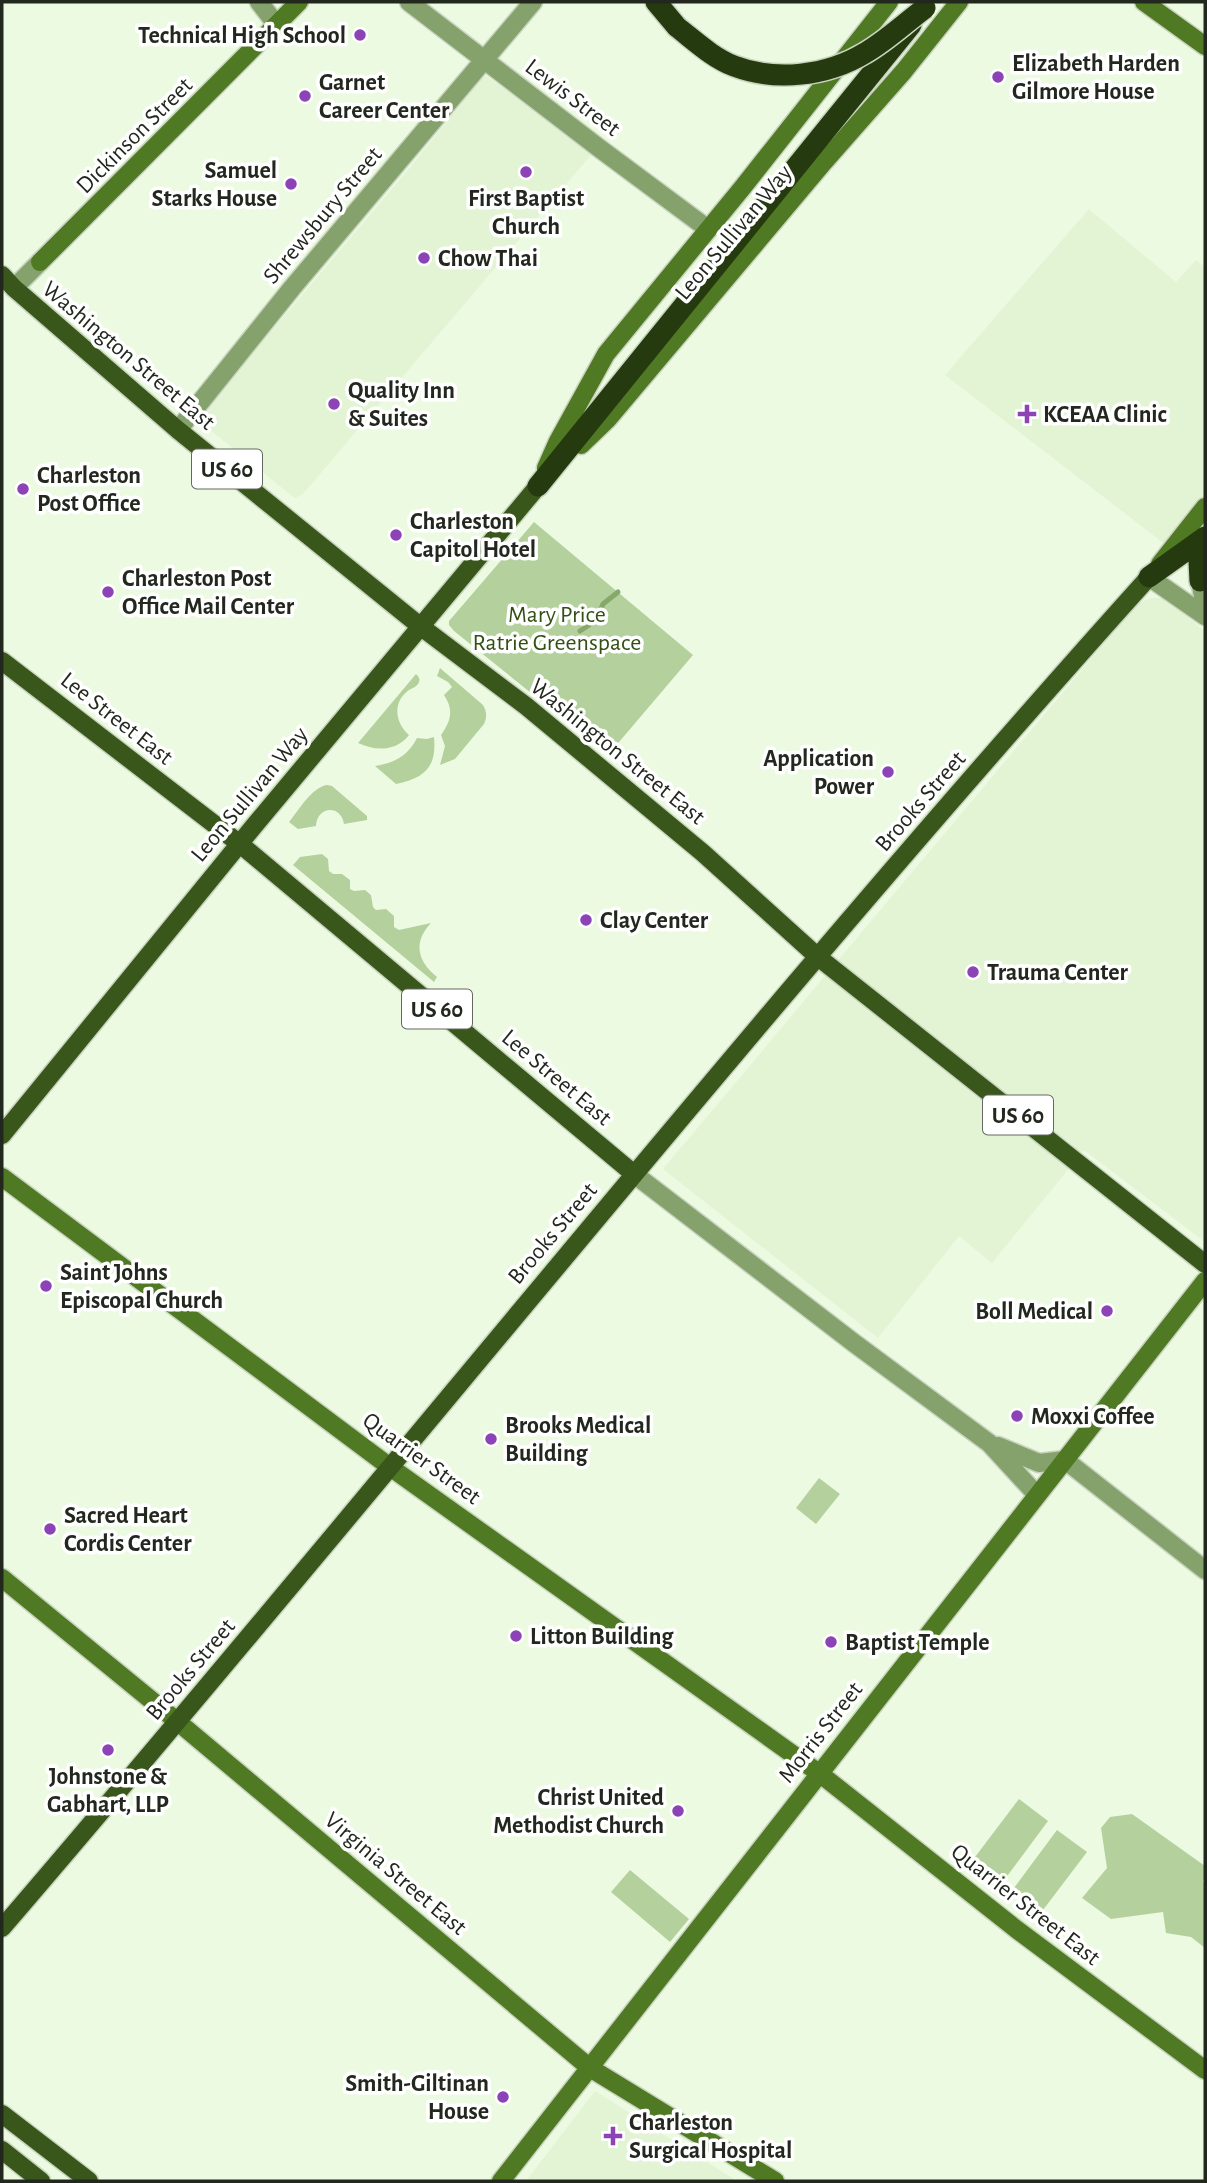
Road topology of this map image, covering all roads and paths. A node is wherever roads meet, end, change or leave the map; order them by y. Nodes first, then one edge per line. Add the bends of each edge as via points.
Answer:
1 (258, 2) edge
2 (299, 2) edge
3 (409, 2) edge
4 (533, 2) edge
5 (656, 2) edge
6 (889, 2) edge
7 (959, 2) edge
8 (1144, 2) edge
9 (927, 5) edge
10 (276, 24) junction
11 (1205, 46) edge
12 (484, 60) junction
13 (708, 229) junction
14 (6, 288) edge
15 (178, 430) junction
16 (538, 486) junction
17 (1205, 507) edge
18 (1205, 538) edge
19 (1149, 577) junction
20 (1203, 578) edge
21 (1205, 606) edge
22 (1205, 616) edge
23 (420, 626) junction
24 (2, 661) edge
25 (240, 844) junction
26 (818, 957) junction
27 (2, 1135) edge
28 (634, 1174) junction
29 (2, 1177) edge
30 (1205, 1264) edge
31 (1205, 1282) edge
32 (989, 1443) junction
33 (1065, 1460) junction
34 (390, 1467) junction
35 (1037, 1495) junction
36 (1205, 1570) edge
37 (2, 1577) edge
38 (178, 1722) junction
39 (819, 1773) junction
40 (2, 1927) edge
41 (590, 2068) junction
42 (1205, 2070) edge
43 (2, 2114) edge
44 (2, 2150) edge
45 (41, 2181) edge
46 (89, 2181) edge
47 (501, 2181) edge
48 (775, 2181) edge

1 - 10 street
2 - 10 street, Dickinson Street
3 - 12 street, Lewis Street
4 - 12 street, Shrewsbury Street
5 - 9 highway, bridge via 703,49 734,66 767,75 834,68 864,54
6 - 13 street, Leon Sullivan Way
7 - 16 street, Leon Sullivan Way via 608,419
8 - 11 street
9 - 16 highway, bridge
10 - 14 street, Dickinson Street via 40,262
12 - 13 street, Lewis Street
12 - 15 street, Shrewsbury Street
13 - 16 street, Leon Sullivan Way via 606,354
14 - 15 main road, Washington Street East / US 60
15 - 23 main road, Washington Street East / US 60
16 - 23 main road, Leon Sullivan Way
17 - 19 street
18 - 19 highway
18 - 20 highway via 1199,561
19 - 22 street
19 - 26 main road, Brooks Street
20 - 21 street
23 - 25 main road, Leon Sullivan Way
23 - 26 main road, Washington Street East / US 60 via 526,706 704,853
24 - 25 main road, Lee Street East / US 60
25 - 27 main road, Leon Sullivan Way
25 - 28 main road, Lee Street East / US 60
26 - 28 main road, Brooks Street
26 - 30 main road, Washington Street East / US 60
28 - 32 street, Lee Street East
28 - 34 main road, Brooks Street
29 - 34 street, Quarrier Street
31 - 33 street, Morris Street
32 - 33 street, Lee Street East via 1039,1463
32 - 35 street, Lee Street East
33 - 35 street, Morris Street
33 - 36 street
34 - 38 main road, Brooks Street
34 - 39 street, Quarrier Street
35 - 39 street, Morris Street
37 - 38 street, Virginia Street East
38 - 40 main road, Brooks Street
38 - 41 street, Virginia Street East
39 - 41 street, Morris Street
39 - 42 street, Quarrier Street East via 1016,1929
41 - 47 street, Morris Street
41 - 48 street, Virginia Street East
43 - 46 main road
44 - 45 main road

